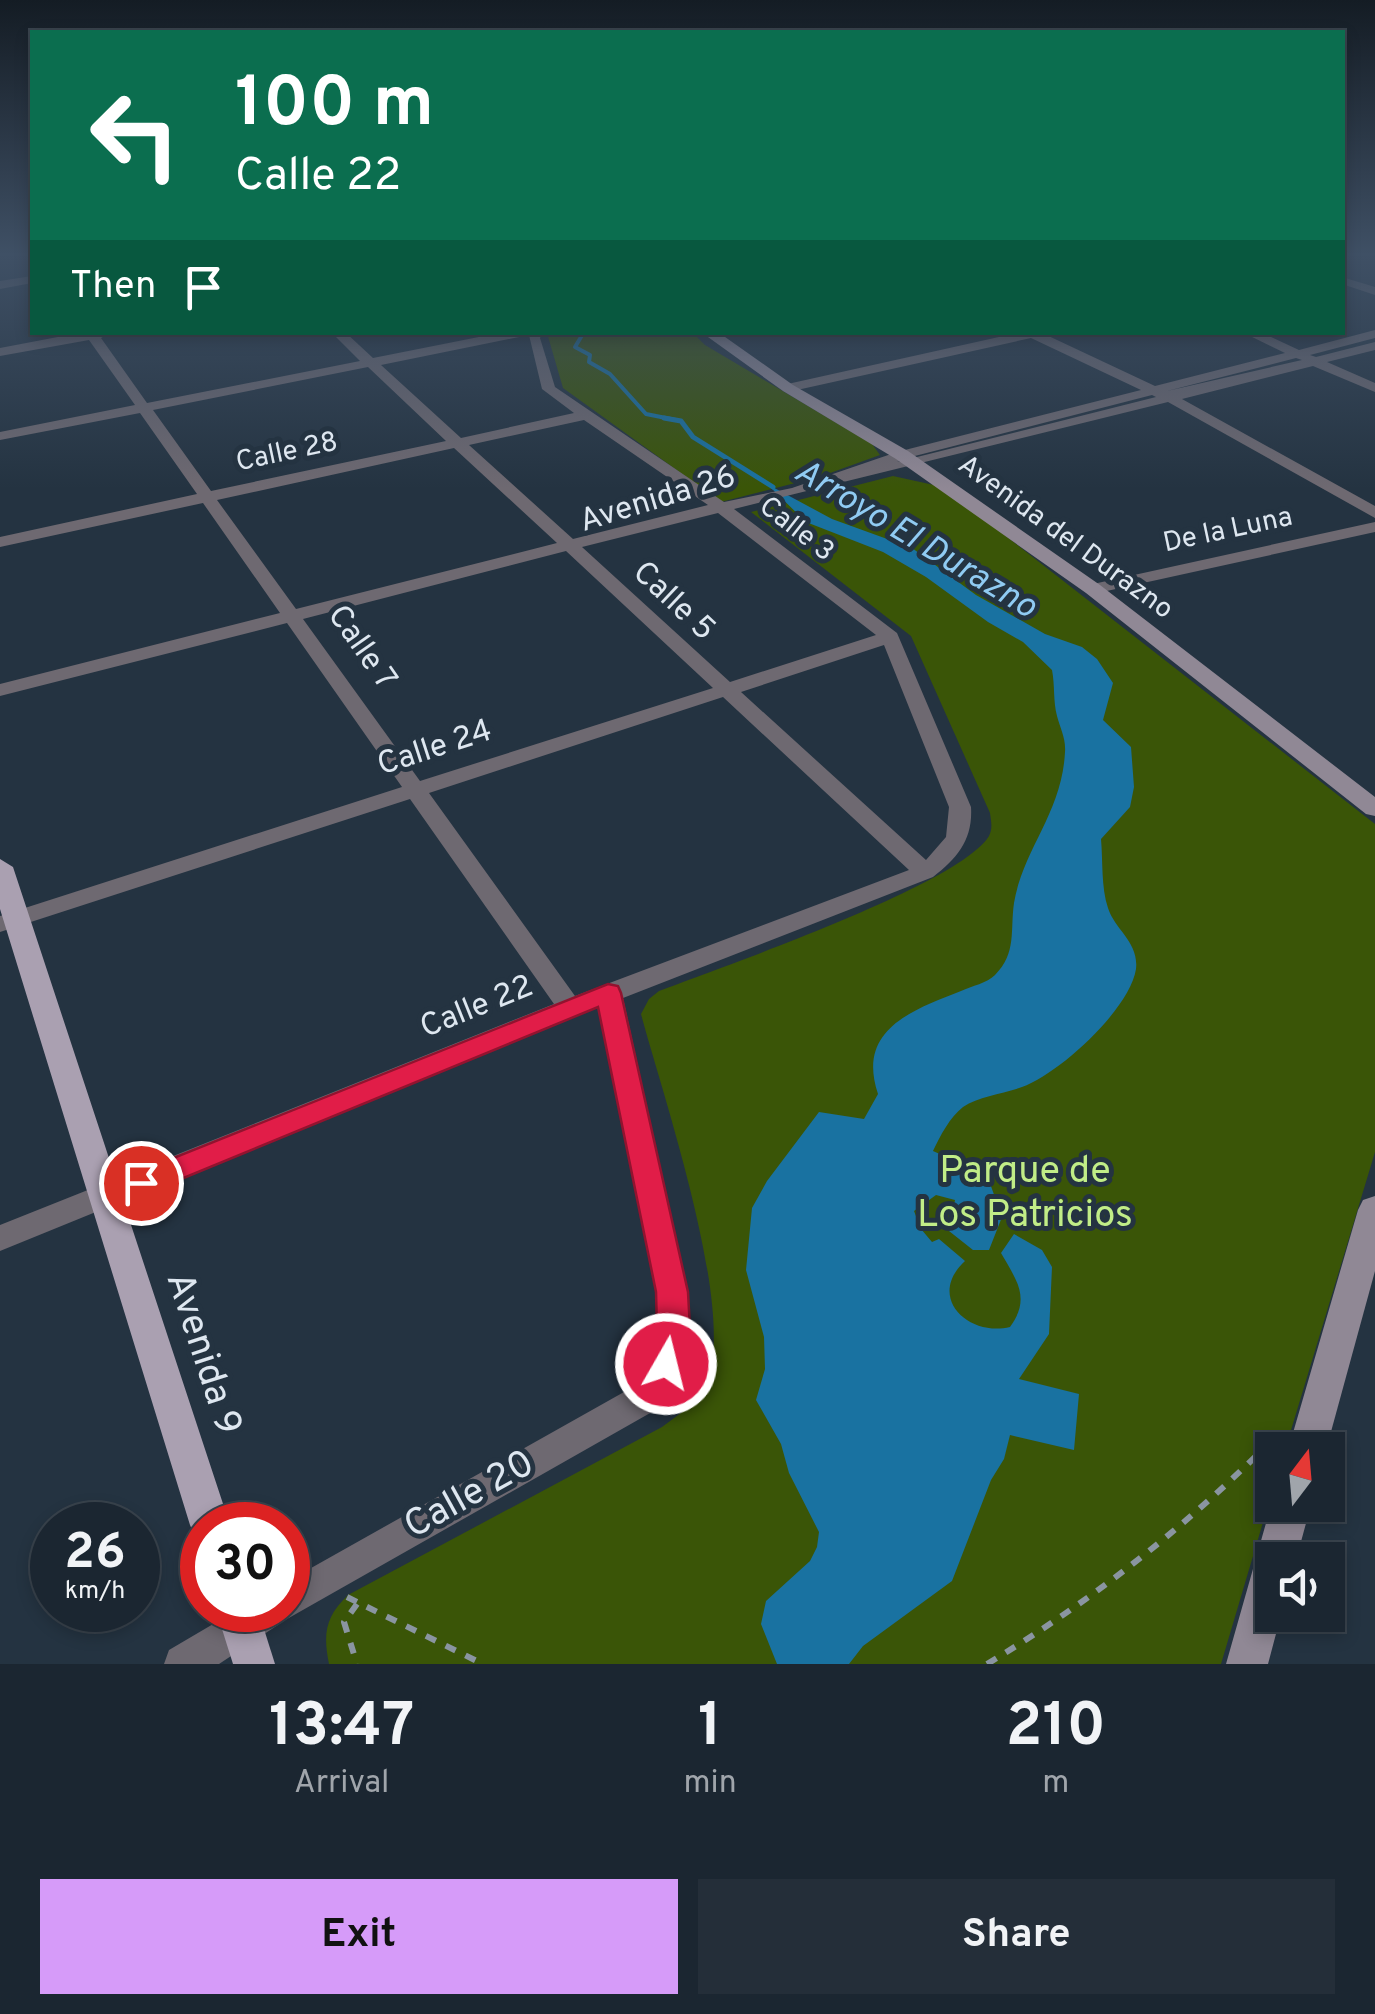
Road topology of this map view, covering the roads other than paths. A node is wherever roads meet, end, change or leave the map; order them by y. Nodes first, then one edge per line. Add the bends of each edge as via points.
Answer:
1 (1375, 334) edge
2 (93, 335) edge
3 (99, 335) edge
4 (340, 335) edge
5 (511, 335) edge
6 (536, 335) edge
7 (712, 335) edge
8 (1021, 335) edge
9 (1034, 335) edge
10 (1255, 335) edge
11 (1375, 346) edge
12 (0, 352) edge
13 (1300, 354) junction
14 (1318, 362) junction
15 (370, 363) junction
16 (788, 388) junction
17 (1375, 388) edge
18 (1153, 391) junction
19 (1174, 400) junction
20 (144, 406) junction
21 (585, 415) junction
22 (0, 436) edge
23 (458, 442) junction
24 (909, 460) junction
25 (210, 496) junction
26 (727, 511) junction
27 (1375, 513) edge
28 (1375, 527) edge
29 (0, 542) edge
30 (574, 551) junction
31 (1094, 589) junction
32 (299, 621) junction
33 (890, 637) junction
34 (0, 690) edge
35 (724, 690) junction
36 (0, 706) edge
37 (418, 789) junction
38 (1375, 810) edge
39 (962, 825) joint
40 (0, 867) edge
41 (926, 872) junction
42 (8, 921) edge
43 (608, 993) junction
44 (570, 1008) junction
45 (106, 1198) junction
46 (1375, 1210) edge
47 (0, 1238) edge
48 (1369, 1246) edge
49 (1298, 1432) edge
50 (203, 1502) edge
51 (310, 1587) edge
52 (243, 1632) edge
53 (1256, 1632) edge
54 (182, 1664) edge
55 (1247, 1664) edge

1 - 13 street
2 - 12 street
3 - 20 street, Calle 7
4 - 15 street, Calle 5
5 - 15 street
6 - 21 street, Calle 3 via 549,389
7 - 16 main road, Avenida del Durazno
8 - 16 street
9 - 18 street
10 - 13 street
11 - 14 street
13 - 14 street
13 - 18 street
14 - 17 street
14 - 19 street
15 - 20 street
15 - 23 street, Calle 5
16 - 24 main road, Avenida del Durazno
18 - 19 street
18 - 24 street
19 - 24 street
19 - 27 street
20 - 22 street
20 - 25 street, Calle 7
21 - 23 street, Calle 28
21 - 26 street, Calle 3
23 - 25 street, Calle 28
23 - 30 street, Calle 5
24 - 26 street, Avenida 26
24 - 31 main road, Avenida del Durazno
25 - 29 street, Calle 28
25 - 32 street, Calle 7
26 - 30 street, Avenida 26
26 - 33 street, Calle 3
28 - 31 street, De la Luna
30 - 32 street, Avenida 26
30 - 35 street, Calle 5
31 - 38 main road, Avenida del Durazno
32 - 34 street, Avenida 26
32 - 36 street, Avenida 26
32 - 37 street, Calle 7
33 - 35 street, Calle 24
33 - 39 street, Calle 3 via 953,787
35 - 37 street, Calle 24
35 - 41 street, Calle 5
37 - 42 street, Calle 24
37 - 44 street, Calle 7
39 - 41 street, Calle 22 via 950,854
40 - 42 main road, Avenida 9
41 - 43 street, Calle 22
42 - 45 main road, Avenida 9
43 - 44 street, Calle 22
43 - 51 street, Calle 20 via 672,1292 674,1329 654,1393
44 - 45 street, Calle 22
45 - 47 street, Calle 22
45 - 50 main road, Avenida 9
46 - 48 main road
48 - 49 main road
52 - 54 street
53 - 55 main road

